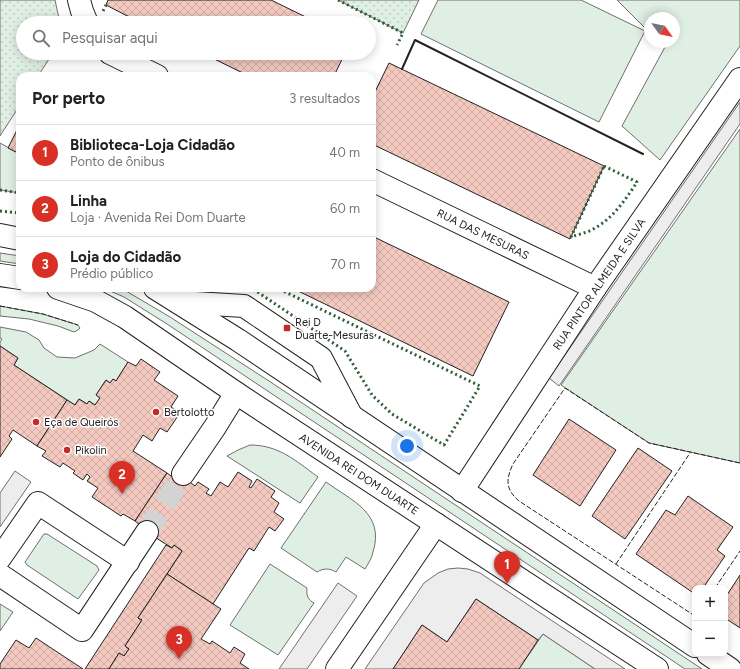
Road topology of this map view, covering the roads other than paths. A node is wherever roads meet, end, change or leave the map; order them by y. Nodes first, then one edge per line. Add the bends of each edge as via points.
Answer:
1 (79, 0) edge
2 (84, 16) edge
3 (124, 60) edge
4 (149, 72) edge
5 (740, 79) edge
6 (376, 182) edge
7 (0, 235) edge
8 (16, 238) edge
9 (0, 275) edge
10 (16, 277) edge
11 (595, 288) junction
12 (70, 292) edge
13 (162, 292) edge
14 (178, 302) junction
15 (236, 393) junction
16 (352, 417) junction
17 (184, 474) tunnel mouth
18 (462, 491) junction
19 (436, 524) junction
20 (147, 532) tunnel mouth
21 (0, 558) edge
22 (128, 562) junction
23 (0, 575) edge
24 (692, 644) edge
25 (712, 657) edge
26 (337, 669) edge
27 (657, 669) edge
28 (730, 669) edge

1 - 2 main road
3 - 4 main road
5 - 11 main road, RUA PINTOR ALMEIDA E SILVA
6 - 11 main road, RUA DAS MESURAS
7 - 8 main road
9 - 10 main road
11 - 18 main road, RUA PINTOR ALMEIDA E SILVA
12 - 15 main road, AVENIDA REI DOM DUARTE via 96,301 125,317
13 - 14 main road
14 - 16 main road
14 - 16 main road via 244,306 321,358
15 - 17 main road
15 - 19 main road, AVENIDA REI DOM DUARTE
16 - 18 main road
18 - 24 main road
19 - 26 main road
19 - 27 main road, AVENIDA REI DOM DUARTE
20 - 22 main road
21 - 22 main road via 38,503
22 - 23 main road via 82,630
25 - 28 main road

